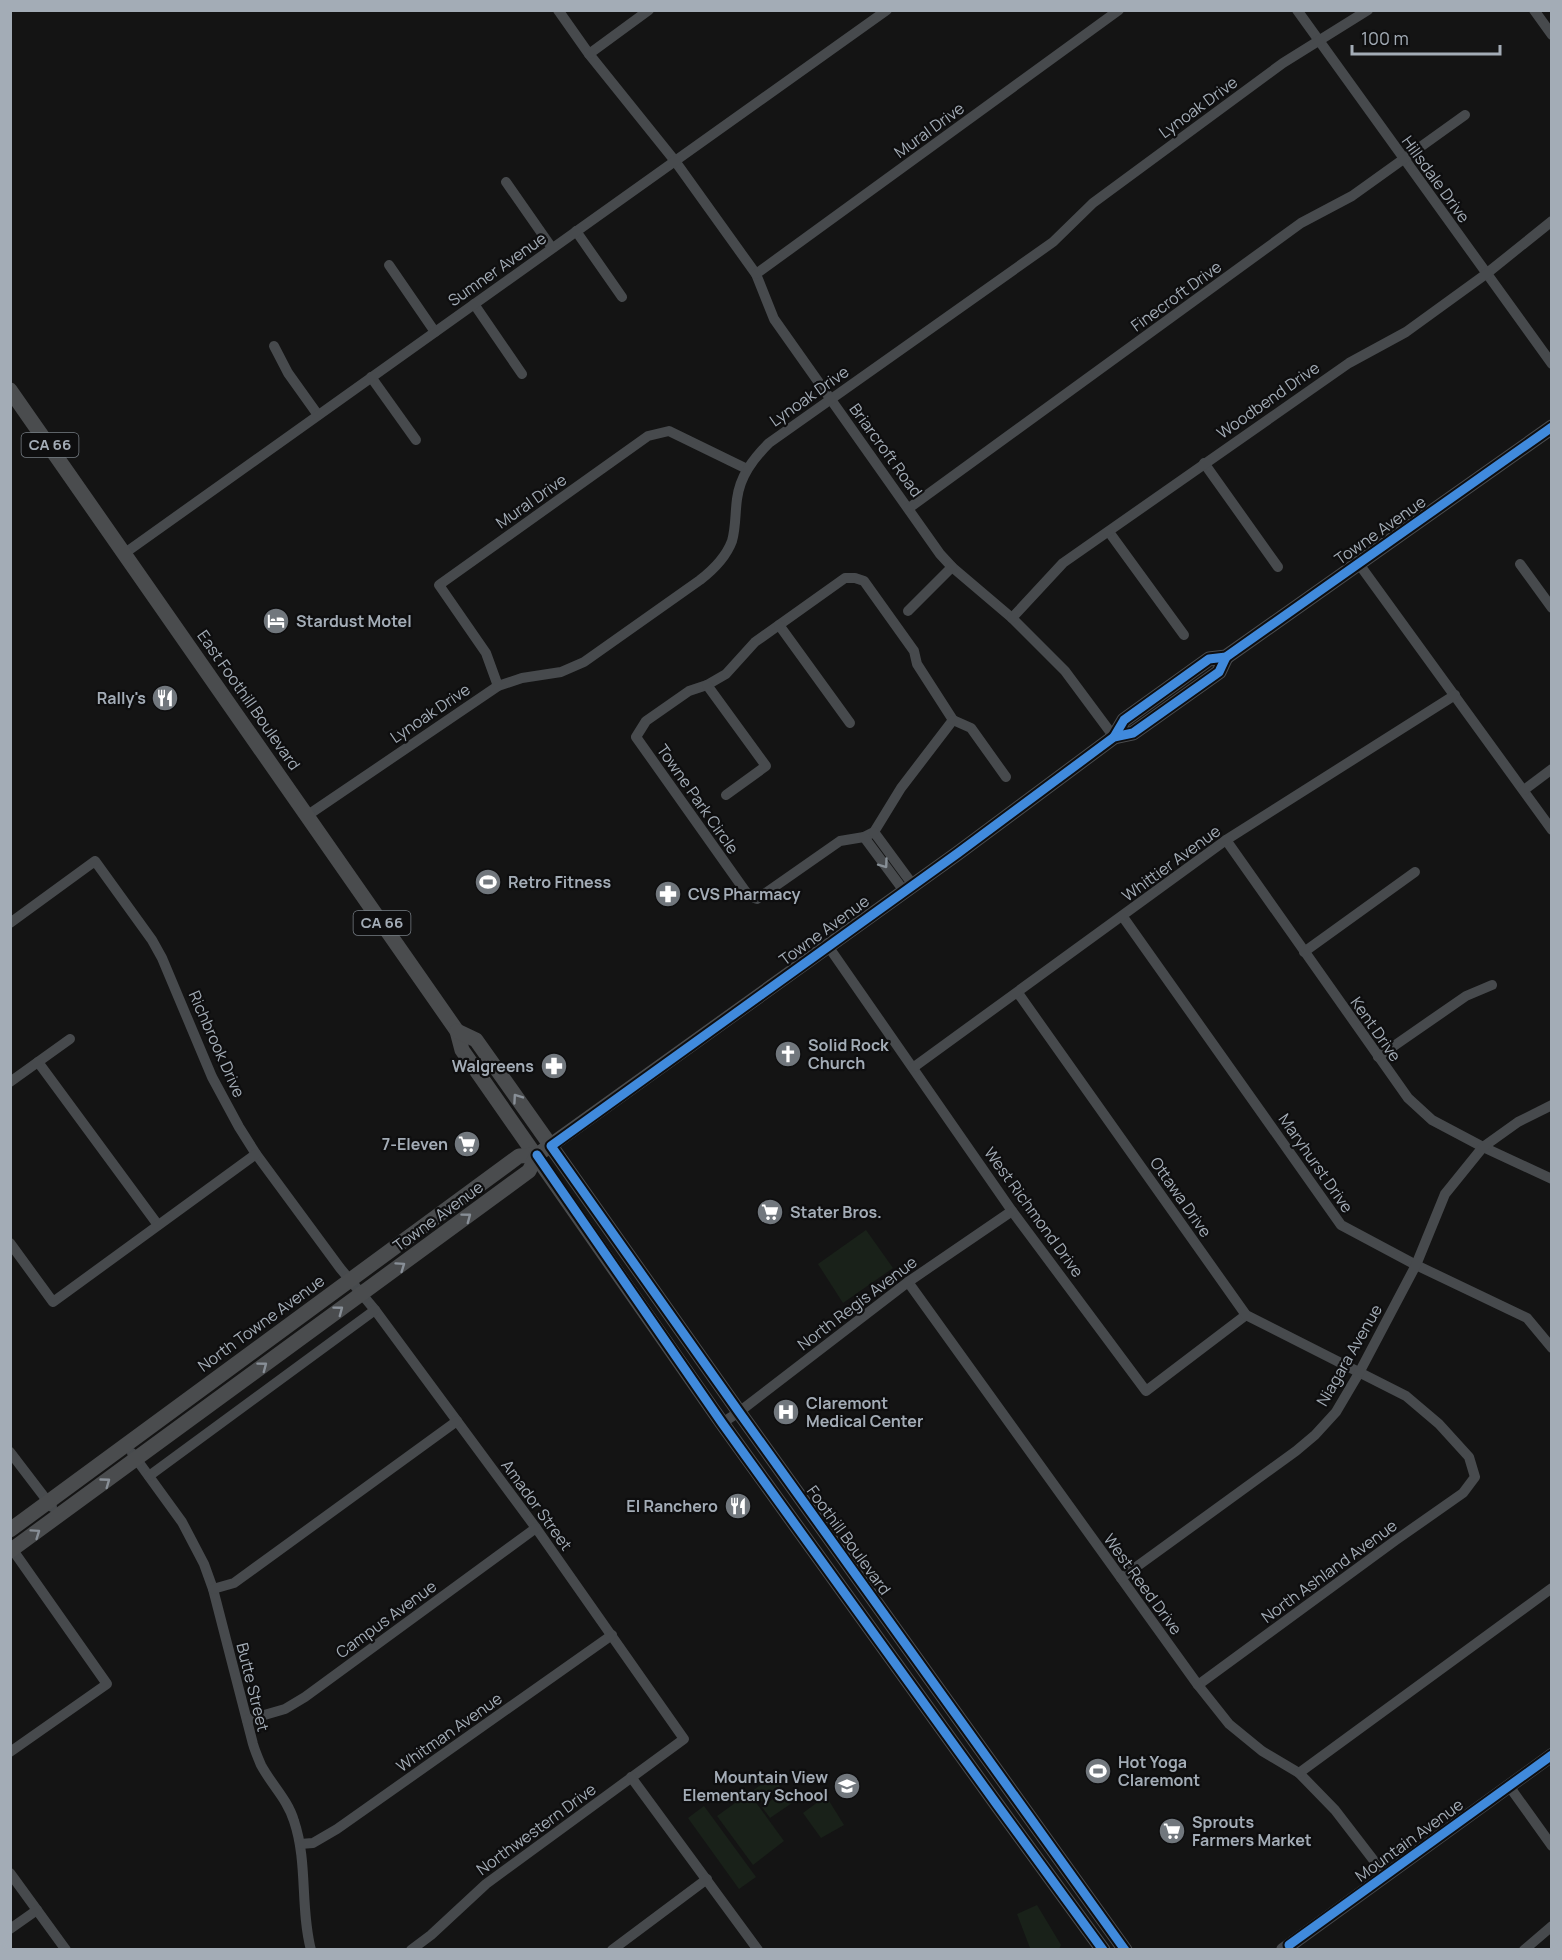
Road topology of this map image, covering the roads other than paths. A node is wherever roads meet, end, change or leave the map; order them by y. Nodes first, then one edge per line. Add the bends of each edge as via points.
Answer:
1 (558, 10) edge
2 (649, 10) edge
3 (887, 10) edge
4 (1119, 10) edge
5 (1297, 10) edge
6 (1368, 10) edge
7 (1534, 10) edge
8 (1551, 35) edge
9 (1320, 40) junction
10 (589, 54) junction
11 (1466, 115) dead end
12 (1403, 160) junction
13 (675, 161) junction
14 (506, 182) dead end
15 (1551, 221) edge
16 (576, 231) junction
17 (552, 248) junction
18 (389, 265) dead end
19 (1486, 273) junction
20 (756, 274) junction
21 (622, 297) dead end
22 (474, 304) junction
23 (435, 332) junction
24 (274, 346) dead end
25 (1551, 364) edge
26 (522, 374) dead end
27 (371, 377) junction
28 (10, 390) edge
29 (831, 399) junction
30 (318, 416) junction
31 (1551, 427) edge
32 (416, 440) dead end
33 (1204, 463) junction
34 (747, 469) junction
35 (909, 508) junction
36 (1109, 532) junction
37 (125, 553) junction
38 (1359, 564) junction
39 (1520, 564) dead end
40 (952, 567) junction
41 (1278, 567) dead end
42 (1551, 608) edge
43 (908, 611) dead end
44 (1012, 618) junction
45 (779, 625) junction
46 (1184, 635) dead end
47 (707, 685) junction
48 (498, 686) junction
49 (1455, 695) junction
50 (952, 720) junction
51 (850, 723) dead end
52 (1114, 737) junction
53 (1551, 769) edge
54 (1006, 777) dead end
55 (1524, 790) junction
56 (726, 795) dead end
57 (308, 815) junction
58 (1551, 830) edge
59 (869, 835) junction
60 (1226, 840) junction
61 (1415, 872) dead end
62 (908, 888) junction
63 (1123, 916) junction
64 (10, 923) edge
65 (828, 946) junction
66 (1304, 952) junction
67 (1492, 985) dead end
68 (1018, 993) junction
69 (457, 1031) junction
70 (70, 1039) dead end
71 (1378, 1057) junction
72 (38, 1062) junction
73 (914, 1067) junction
74 (10, 1082) edge
75 (1551, 1105) edge
76 (551, 1146) junction
77 (1483, 1147) junction
78 (256, 1154) junction
79 (537, 1155) junction
80 (1551, 1179) edge
81 (1012, 1211) junction
82 (158, 1225) junction
83 (10, 1243) edge
84 (1416, 1265) junction
85 (349, 1280) junction
86 (908, 1282) junction
87 (361, 1294) junction
88 (375, 1310) junction
89 (1246, 1315) junction
90 (1551, 1348) edge
91 (1359, 1373) junction
92 (739, 1412) junction
93 (457, 1421) junction
94 (722, 1423) junction
95 (127, 1445) junction
96 (10, 1452) edge
97 (137, 1460) junction
98 (149, 1476) junction
99 (1475, 1477) joint
100 (48, 1503) junction
101 (58, 1517) junction
102 (536, 1528) junction
103 (10, 1530) edge
104 (11, 1548) edge
105 (1120, 1578) junction
106 (1551, 1588) edge
107 (213, 1589) junction
108 (612, 1635) junction
109 (1198, 1685) junction
110 (247, 1720) junction
111 (684, 1739) joint
112 (10, 1752) edge
113 (1551, 1755) edge
114 (1299, 1773) junction
115 (631, 1777) junction
116 (1509, 1786) junction
117 (300, 1844) junction
118 (1551, 1846) edge
119 (10, 1873) edge
120 (1385, 1875) junction
121 (707, 1879) junction
122 (37, 1910) junction
123 (1551, 1926) edge
124 (10, 1929) edge
125 (66, 1950) edge
126 (311, 1950) edge
127 (411, 1950) edge
128 (612, 1950) edge
129 (758, 1950) edge
130 (1103, 1950) edge
131 (1125, 1950) edge
132 (1283, 1950) edge
133 (1524, 1950) edge

1 - 10 street, Briarcroft Road
2 - 10 street
3 - 13 street, Sumner Avenue
4 - 20 street, Mural Drive
5 - 9 street, Hillsdale Drive
6 - 9 street, Lynoak Drive
7 - 8 street
9 - 12 street, Hillsdale Drive
9 - 29 street, Lynoak Drive via 1092,203 1053,242
10 - 13 street, Briarcroft Road
11 - 12 street, Finecroft Drive
12 - 19 street, Hillsdale Drive
12 - 35 street, Finecroft Drive via 1352,196 1301,223
13 - 16 street, Sumner Avenue
13 - 20 street, Briarcroft Road
14 - 17 street
15 - 19 street, Woodbend Drive
16 - 17 street, Sumner Avenue
16 - 21 street
17 - 22 street, Sumner Avenue
18 - 23 street
19 - 25 street, Hillsdale Drive
19 - 33 street, Woodbend Drive via 1406,332 1348,363
20 - 29 street, Briarcroft Road via 774,319
22 - 23 street, Sumner Avenue
22 - 26 street
23 - 27 street, Sumner Avenue
24 - 30 street
27 - 30 street, Sumner Avenue
27 - 32 street
28 - 37 main road, East Foothill Boulevard / CA 66
29 - 34 street, Lynoak Drive via 769,443
29 - 35 street, Briarcroft Road
30 - 37 street, Sumner Avenue
31 - 38 main road, Towne Avenue
33 - 36 street, Woodbend Drive
33 - 41 street
34 - 48 street, Lynoak Drive via 737,498 732,541 713,569 584,662 561,672
34 - 48 street, Mural Drive via 669,431 648,436 439,585 486,653
35 - 40 street, Briarcroft Road
36 - 44 street, Woodbend Drive via 1063,563
36 - 46 street
37 - 57 main road, East Foothill Boulevard / CA 66
38 - 49 street
38 - 52 main road, Towne Avenue via 1226,657 1219,672 1133,733
39 - 42 street
40 - 43 street
40 - 44 street, Briarcroft Road
44 - 52 street, Briarcroft Road via 1065,671
45 - 47 street, Towne Park Circle via 755,642 726,674
45 - 50 street, Towne Park Circle via 845,578 864,582 914,651 916,664
45 - 51 street
47 - 56 street via 766,766
47 - 59 street, Towne Park Circle via 689,691 646,721 636,737 748,895 758,899 840,841
48 - 57 street, Lynoak Drive
49 - 55 street
49 - 60 street, Whittier Avenue
50 - 54 street via 971,728
50 - 59 street
52 - 62 main road, Towne Avenue
53 - 55 street
55 - 58 street
57 - 69 main road, East Foothill Boulevard / CA 66
59 - 62 street
60 - 63 street, Whittier Avenue
60 - 66 street, Kent Drive
61 - 66 street
62 - 65 main road, Towne Avenue
63 - 68 street, Whittier Avenue
63 - 84 street, Maryhurst Drive via 1341,1225
64 - 78 street, Richbrook Drive via 94,861 162,958 219,1092
65 - 73 street, West Richmond Drive
65 - 76 main road, Towne Avenue
66 - 71 street, Kent Drive
67 - 71 street via 1466,996
68 - 73 street, Whittier Avenue
68 - 89 street, Ottawa Drive
76 -> 69 main road, East Foothill Boulevard / CA 66 via 476,1040
69 - 79 main road, East Foothill Boulevard / CA 66 via 462,1050
70 - 72 street
71 - 77 street, Kent Drive via 1408,1098 1432,1120
72 - 74 street
72 - 82 street
73 - 81 street, West Richmond Drive
75 - 77 street, Niagara Avenue
76 - 79 main road, Towne Avenue
76 - 92 main road, Foothill Boulevard
77 - 80 street, Kent Drive
77 - 84 street, Niagara Avenue via 1445,1194
78 - 82 street
78 - 85 street, Richbrook Drive
79 - 85 main road, North Towne Avenue via 519,1156
87 -> 79 main road, Towne Avenue via 529,1171
79 - 94 main road, Foothill Boulevard
81 - 86 street, North Regis Avenue
81 - 89 street, West Richmond Drive via 1146,1391
82 - 83 street via 53,1302
84 - 90 street, Maryhurst Drive via 1527,1318
84 - 91 street, Niagara Avenue
85 - 87 street, Richbrook Drive
85 - 95 main road, North Towne Avenue
86 - 92 street, North Regis Avenue
86 - 105 street, West Reed Drive
87 - 88 street, Amador Street
97 -> 87 main road, Towne Avenue
88 - 93 street, Amador Street
88 - 98 street
89 - 91 street, Ottawa Drive
91 - 99 street, Ottawa Drive via 1406,1396 1439,1424 1469,1457
91 - 105 street, Niagara Avenue via 1336,1412 1316,1435
92 - 94 street, North Regis Avenue
92 - 131 main road, Foothill Boulevard
93 - 102 street, Amador Street
93 - 107 street via 234,1582
94 - 130 main road, Foothill Boulevard
95 - 97 street, Butte Street
95 - 100 main road, North Towne Avenue
96 - 100 street
97 - 98 street, Butte Street
101 -> 97 main road, Towne Avenue
98 - 107 street, Butte Street via 186,1530
99 - 109 street, North Ashland Avenue via 1463,1494
100 - 101 street
100 - 103 main road, North Towne Avenue
104 -> 101 main road, Towne Avenue
102 - 108 street, Amador Street
102 - 110 street, Campus Avenue via 306,1697 285,1709
104 - 112 street via 107,1684
105 - 109 street, West Reed Drive
106 - 114 street
107 - 110 street, Butte Street
108 - 111 street, Amador Street
108 - 117 street, Whitman Avenue via 337,1828 313,1843
109 - 114 street, West Reed Drive via 1228,1724
110 - 117 street, Butte Street via 262,1766 288,1806
111 - 115 street, Northwestern Drive
113 - 116 main road, Mountain Avenue
114 - 120 street, West Reed Drive via 1335,1810
115 - 121 street
115 - 127 street, Northwestern Drive via 486,1884
116 - 118 street
116 - 120 main road, Mountain Avenue
117 - 126 street, Butte Street
119 - 122 street
120 - 132 main road, Mountain Avenue
121 - 128 street
121 - 129 street
122 - 124 street
122 - 125 street
123 - 133 street

